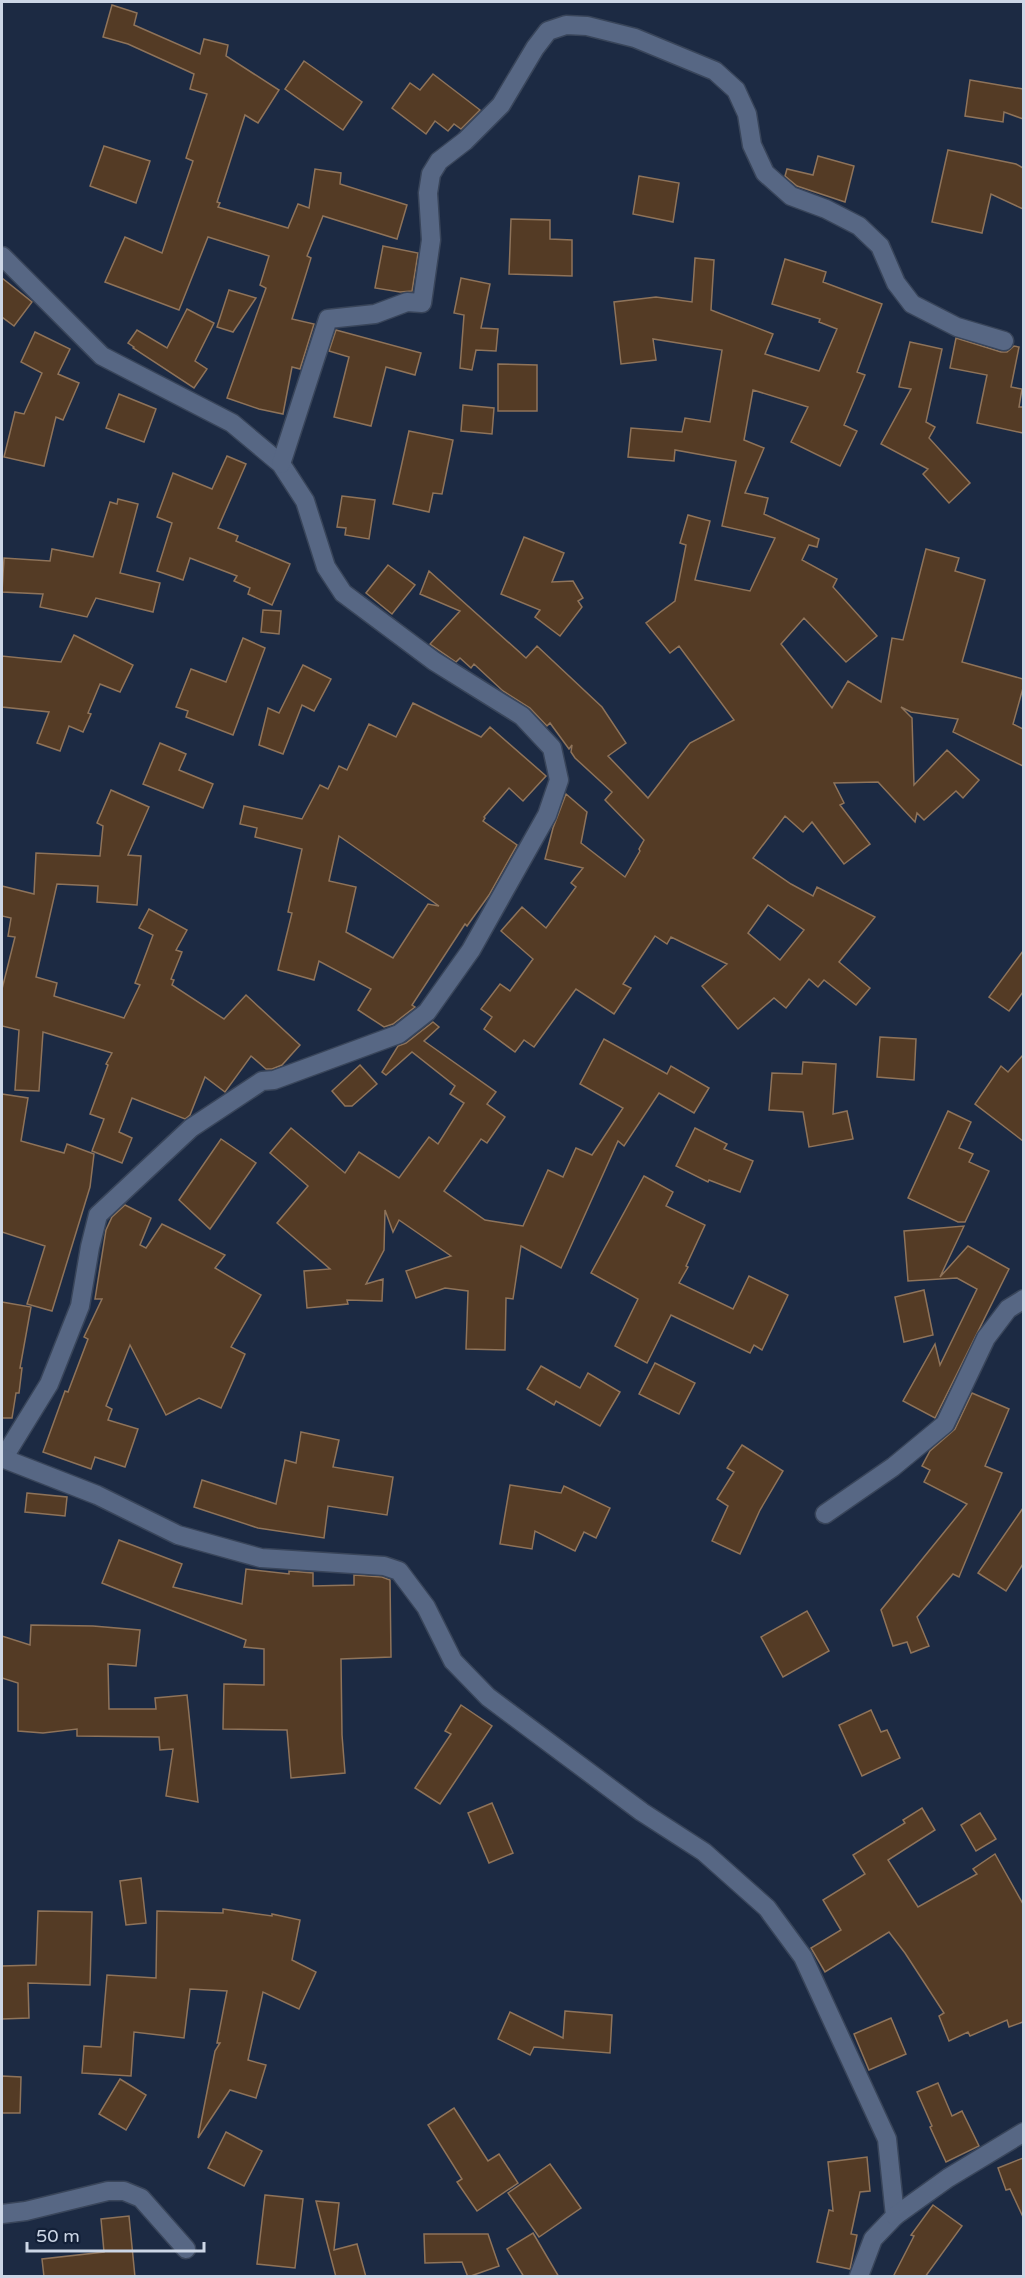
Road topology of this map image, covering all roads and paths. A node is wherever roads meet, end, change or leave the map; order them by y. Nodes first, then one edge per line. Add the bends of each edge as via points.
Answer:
1 (2, 256) edge
2 (1004, 341) dead end
3 (281, 464) junction
4 (1023, 1299) edge
5 (3, 1457) edge
6 (825, 1514) dead end
7 (1023, 2133) edge
8 (2, 2214) edge
9 (894, 2216) junction
10 (186, 2249) dead end
11 (859, 2277) edge

1 - 3 street via 102,356 232,423
2 - 3 street via 957,327 912,304 896,283 880,246 859,226 791,196 765,173 752,145 747,114 736,90 715,71 635,38 566,25 548,31 501,105 439,161 430,174 431,240 422,303 407,302 375,314 328,319
3 - 5 street via 305,501 326,567 343,593 434,661 522,716 552,748 559,780 548,815 522,862 471,950 427,1012 399,1034 262,1081 191,1128 98,1215 80,1306 49,1384
4 - 6 street via 1008,1309 986,1338 945,1424 893,1467
5 - 9 street via 97,1495 178,1535 261,1558 399,1570 426,1607 453,1661 488,1696 642,1812 704,1852 767,1908 803,1958 887,2139
7 - 9 street
8 - 10 street via 124,2191 141,2198
9 - 11 street via 873,2239

